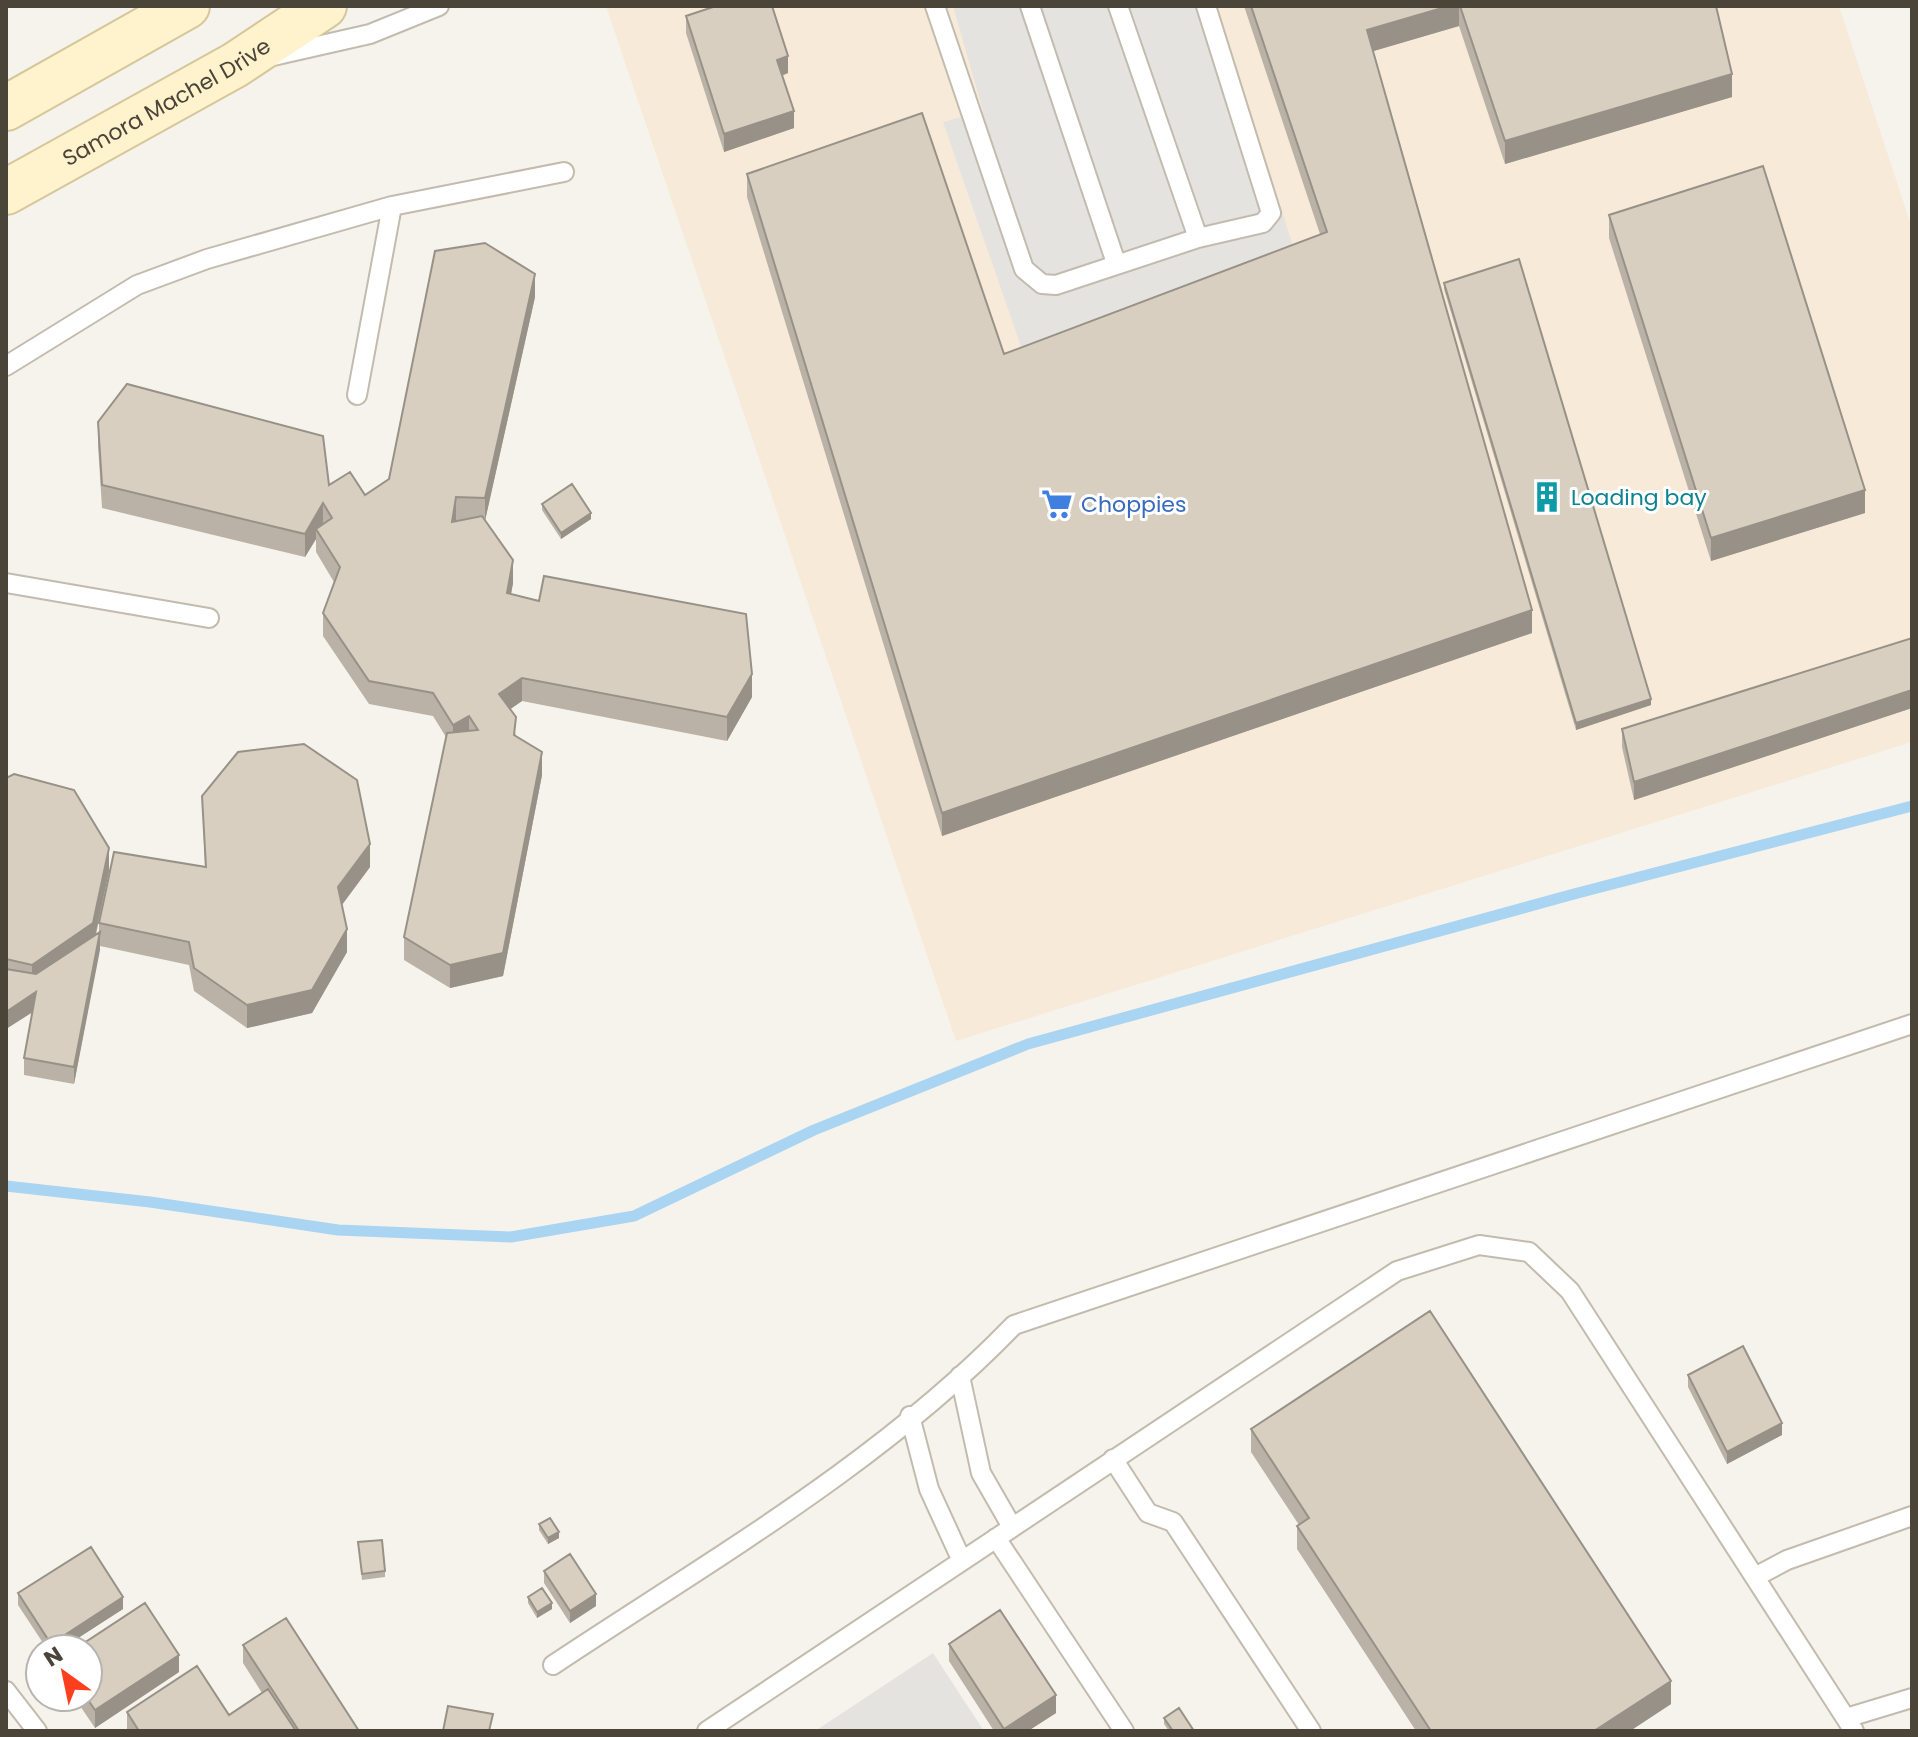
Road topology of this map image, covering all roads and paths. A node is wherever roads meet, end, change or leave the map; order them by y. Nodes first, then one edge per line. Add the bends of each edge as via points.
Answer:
1 (187, 6) edge
2 (324, 6) edge
3 (439, 6) edge
4 (935, 6) edge
5 (1030, 6) edge
6 (1118, 6) edge
7 (1206, 6) edge
8 (235, 65) junction
9 (6, 108) edge
10 (564, 172) dead end
11 (6, 192) edge
12 (392, 206) junction
13 (1198, 238) junction
14 (1116, 263) junction
15 (6, 366) edge
16 (357, 395) dead end
17 (6, 583) edge
18 (209, 618) dead end
19 (1912, 1024) edge
20 (960, 1376) junction
21 (910, 1416) junction
22 (1113, 1459) junction
23 (1912, 1516) edge
24 (1012, 1527) junction
25 (996, 1538) junction
26 (962, 1561) junction
27 (1755, 1577) junction
28 (553, 1665) dead end
29 (6, 1691) edge
30 (1912, 1698) edge
31 (1850, 1724) edge
32 (37, 1731) edge
33 (707, 1731) edge
34 (1124, 1731) edge
35 (1311, 1731) edge

1 - 9 main road
2 - 8 main road, Samora Machel Drive
3 - 8 lane via 370,34
4 - 14 lane via 1024,269 1042,284 1056,285
5 - 14 lane
6 - 13 lane
7 - 13 lane via 1271,213 1263,223
8 - 11 main road, Samora Machel Drive
10 - 12 lane
12 - 15 lane via 207,259 137,285
12 - 16 lane
13 - 14 lane
17 - 18 lane
19 - 20 lane via 1014,1325
20 - 21 lane
20 - 24 lane via 981,1473
21 - 26 lane via 929,1489
21 - 28 lane via 829,1481
22 - 24 lane
22 - 27 lane via 1397,1271 1479,1245 1529,1252 1570,1291
22 - 35 lane via 1148,1513 1173,1522
23 - 27 lane via 1787,1560
24 - 25 lane
25 - 26 lane
25 - 34 lane
26 - 33 lane
27 - 31 lane
29 - 32 lane
30 - 31 lane

